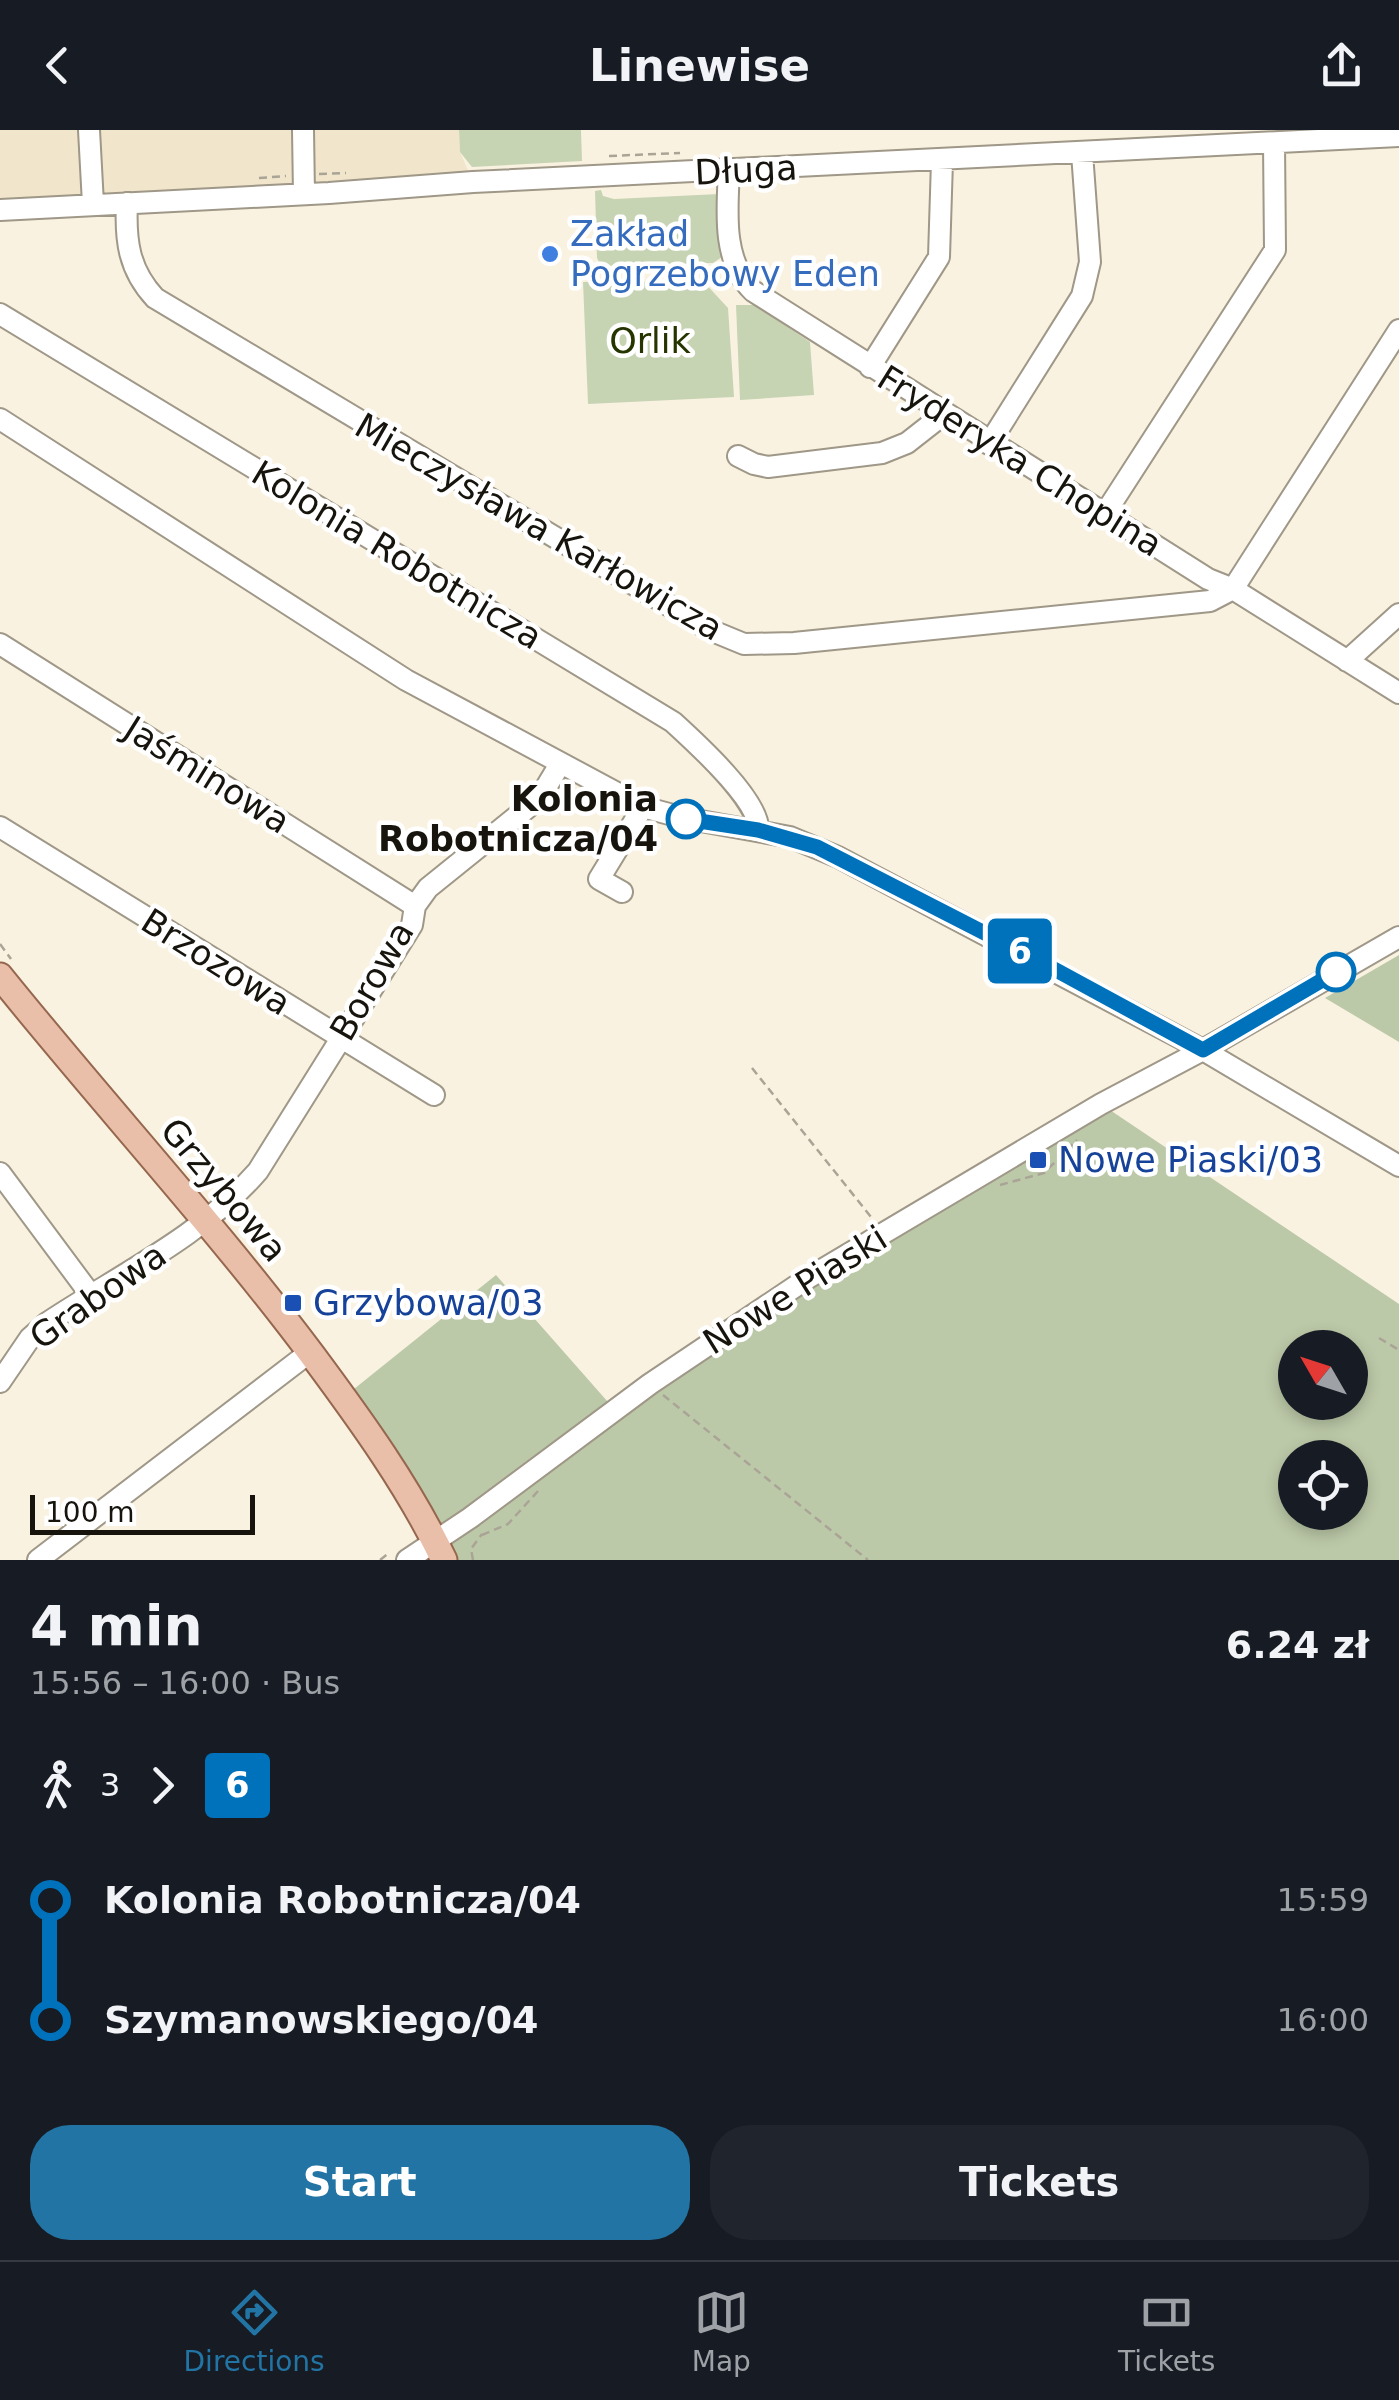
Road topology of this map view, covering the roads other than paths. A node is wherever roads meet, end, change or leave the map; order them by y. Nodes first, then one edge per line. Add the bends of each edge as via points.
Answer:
1 (89, 130) edge
2 (303, 130) edge
3 (1392, 134) edge
4 (1274, 143) junction
5 (1082, 153) junction
6 (942, 160) junction
7 (729, 171) junction
8 (304, 194) junction
9 (127, 203) junction
10 (94, 204) junction
11 (0, 210) edge
12 (0, 314) edge
13 (1399, 330) edge
14 (870, 368) junction
15 (944, 414) junction
16 (0, 419) edge
17 (990, 444) junction
18 (738, 456) dead end
19 (1104, 515) junction
20 (1233, 589) junction
21 (1399, 614) edge
22 (0, 644) edge
23 (1348, 660) junction
24 (1399, 693) edge
25 (560, 764) junction
26 (644, 807) junction
27 (0, 827) edge
28 (758, 830) junction
29 (622, 892) dead end
30 (414, 906) junction
31 (1399, 936) edge
32 (0, 976) edge
33 (338, 1039) junction
34 (1203, 1050) junction
35 (434, 1095) dead end
36 (1399, 1166) edge
37 (0, 1173) edge
38 (207, 1220) junction
39 (90, 1294) junction
40 (310, 1352) junction
41 (0, 1382) edge
42 (440, 1550) edge
43 (401, 1554) edge
44 (38, 1560) edge

1 - 10 street
2 - 8 street
3 - 4 street, Długa
4 - 5 street, Długa
4 - 19 street via 1276,238 1269,262
5 - 6 street, Długa
5 - 17 street via 1088,278
6 - 7 street, Długa
6 - 14 street via 939,257
7 - 8 street, Długa
7 - 14 street, Fryderyka Chopina via 730,249 741,279
8 - 9 street, Długa
9 - 10 street, Długa
9 - 20 street, Mieczysława Karłowicza via 130,260 155,298 730,641 794,643 1165,608 1210,601
10 - 11 street, Długa
12 - 28 street, Kolonia Robotnicza via 673,722 755,811
13 - 20 street
14 - 15 street, Fryderyka Chopina
15 - 17 street, Fryderyka Chopina
15 - 18 street via 882,454 768,466
16 - 25 street via 406,680
17 - 19 street, Fryderyka Chopina
19 - 20 street, Fryderyka Chopina
20 - 23 street, Fryderyka Chopina
21 - 23 street
22 - 30 street, Jaśminowa
23 - 24 street, Fryderyka Chopina
25 - 26 street
25 - 30 street, Borowa via 538,797
26 - 28 street
26 - 29 street via 600,879
27 - 33 street, Brzozowa
28 - 34 street via 838,857
30 - 33 street, Borowa via 412,925
31 - 34 street, Nowe Piaski
32 - 38 main road, Grzybowa
33 - 35 street, Brzozowa
33 - 38 street, Borowa via 258,1170
34 - 36 street
34 - 42 street, Nowe Piaski via 808,1278 650,1384
37 - 39 street
38 - 39 street, Grabowa
38 - 40 main road, Grzybowa
39 - 41 street, Grabowa via 30,1338
40 - 42 main road, Grzybowa via 400,1478
40 - 44 street
42 - 43 street, Nowe Piaski

